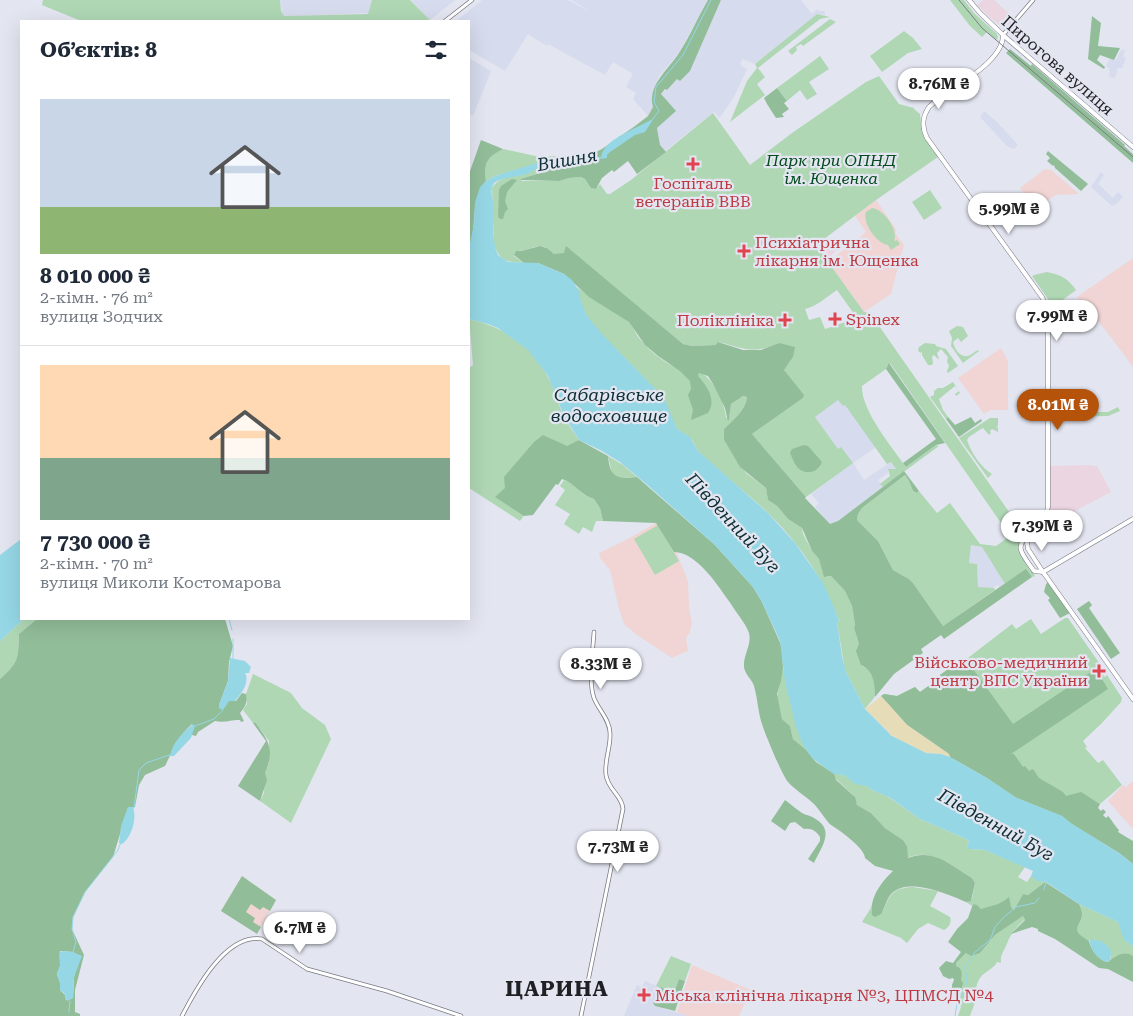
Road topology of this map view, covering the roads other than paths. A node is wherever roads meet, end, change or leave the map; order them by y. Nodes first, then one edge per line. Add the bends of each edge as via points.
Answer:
1 (472, 0) edge
2 (969, 0) edge
3 (1033, 0) edge
4 (446, 20) edge
5 (1003, 35) junction
6 (1133, 147) edge
7 (1133, 519) edge
8 (1026, 536) junction
9 (1043, 572) junction
10 (594, 632) dead end
11 (1133, 699) edge
12 (182, 1016) edge
13 (460, 1016) edge
14 (581, 1016) edge

1 - 4 street
2 - 5 main road, Пирогова вулиця
3 - 5 street
5 - 6 main road, Пирогова вулиця
5 - 8 main road via 1000,48 987,63 929,107 923,127 927,138 1046,306 1048,507 1043,521
7 - 9 main road
8 - 9 main road via 1028,549
8 - 9 main road via 1021,544 1022,552 1034,571
9 - 11 main road
10 - 14 street via 593,697 610,733 606,774 609,786 620,799 623,809
12 - 13 street via 214,965 237,944 256,938 307,969

